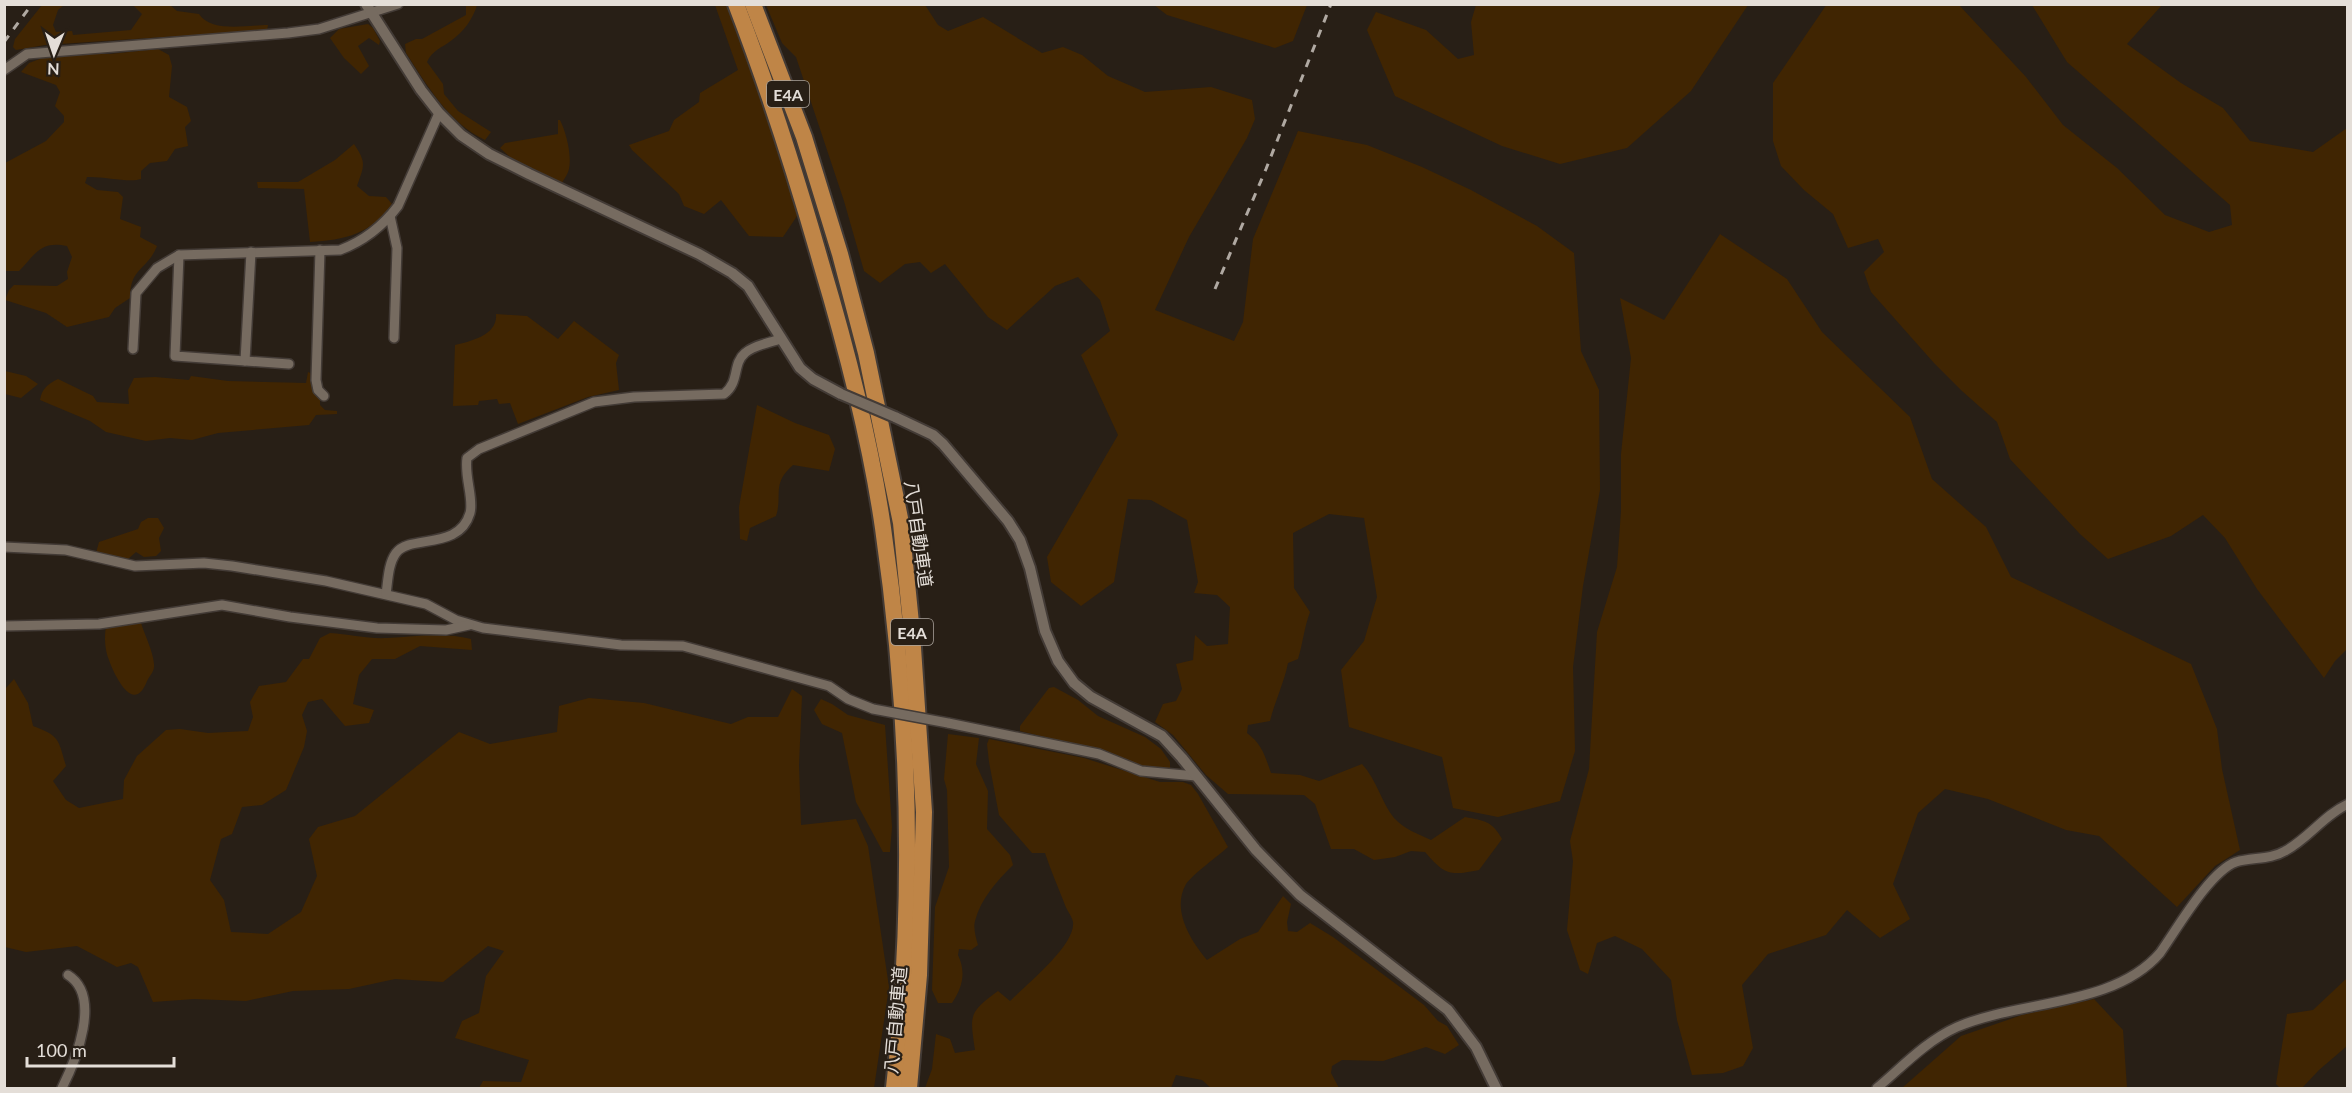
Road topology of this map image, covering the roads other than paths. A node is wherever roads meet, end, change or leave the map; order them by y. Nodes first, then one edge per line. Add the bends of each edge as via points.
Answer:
1 (398, 4) edge
2 (736, 4) edge
3 (753, 4) edge
4 (369, 9) edge
5 (4, 70) edge
6 (439, 113) junction
7 (390, 216) junction
8 (320, 250) junction
9 (251, 252) junction
10 (179, 255) junction
11 (394, 338) dead end
12 (780, 339) junction
13 (134, 349) dead end
14 (245, 361) junction
15 (289, 364) dead end
16 (324, 396) dead end
17 (4, 547) edge
18 (386, 594) junction
19 (469, 625) junction
20 (4, 626) edge
21 (1196, 776) junction
22 (2348, 804) edge
23 (68, 975) dead end
24 (62, 1089) edge
25 (894, 1089) edge
26 (909, 1089) edge
27 (1496, 1089) edge
28 (1877, 1089) edge

1 - 4 street
2 - 25 highway, 八戸自動車道 / E4A via 791,158 846,346 883,527 896,635 907,812 907,887
3 - 26 highway, 八戸自動車道 / E4A via 804,137 840,254 866,352 901,523 924,812 919,975
4 - 5 street via 319,29 27,54
4 - 6 street
6 - 7 street
6 - 12 street via 461,135 489,154 732,273 748,286
7 - 8 street via 361,242 340,250
7 - 11 street via 397,248
8 - 9 street
8 - 16 street via 316,380
9 - 10 street
9 - 14 street
10 - 13 street via 157,268 136,293
10 - 14 street via 175,356
12 - 18 street via 743,354 734,382 724,394 594,402 479,449 467,458 470,513 464,523 442,539 414,543 396,552
12 - 21 street, bridge via 800,368 813,379 933,435 944,444 1020,540 1045,631 1065,672 1091,697 1162,736
14 - 15 street
17 - 18 street via 66,550 135,566 232,566
18 - 19 street via 426,604
19 - 20 street via 446,630 377,628 222,605 99,624
19 - 21 street, bridge via 621,645 683,646 829,686 873,709 1098,754 1141,771
21 - 27 street via 1256,850 1300,895 1448,1010 1476,1047
22 - 28 street via 2284,852 2270,858 2236,862 2214,877 2160,952 2136,974 2098,990 1956,1028 1927,1045
23 - 24 street via 82,991 85,1015

